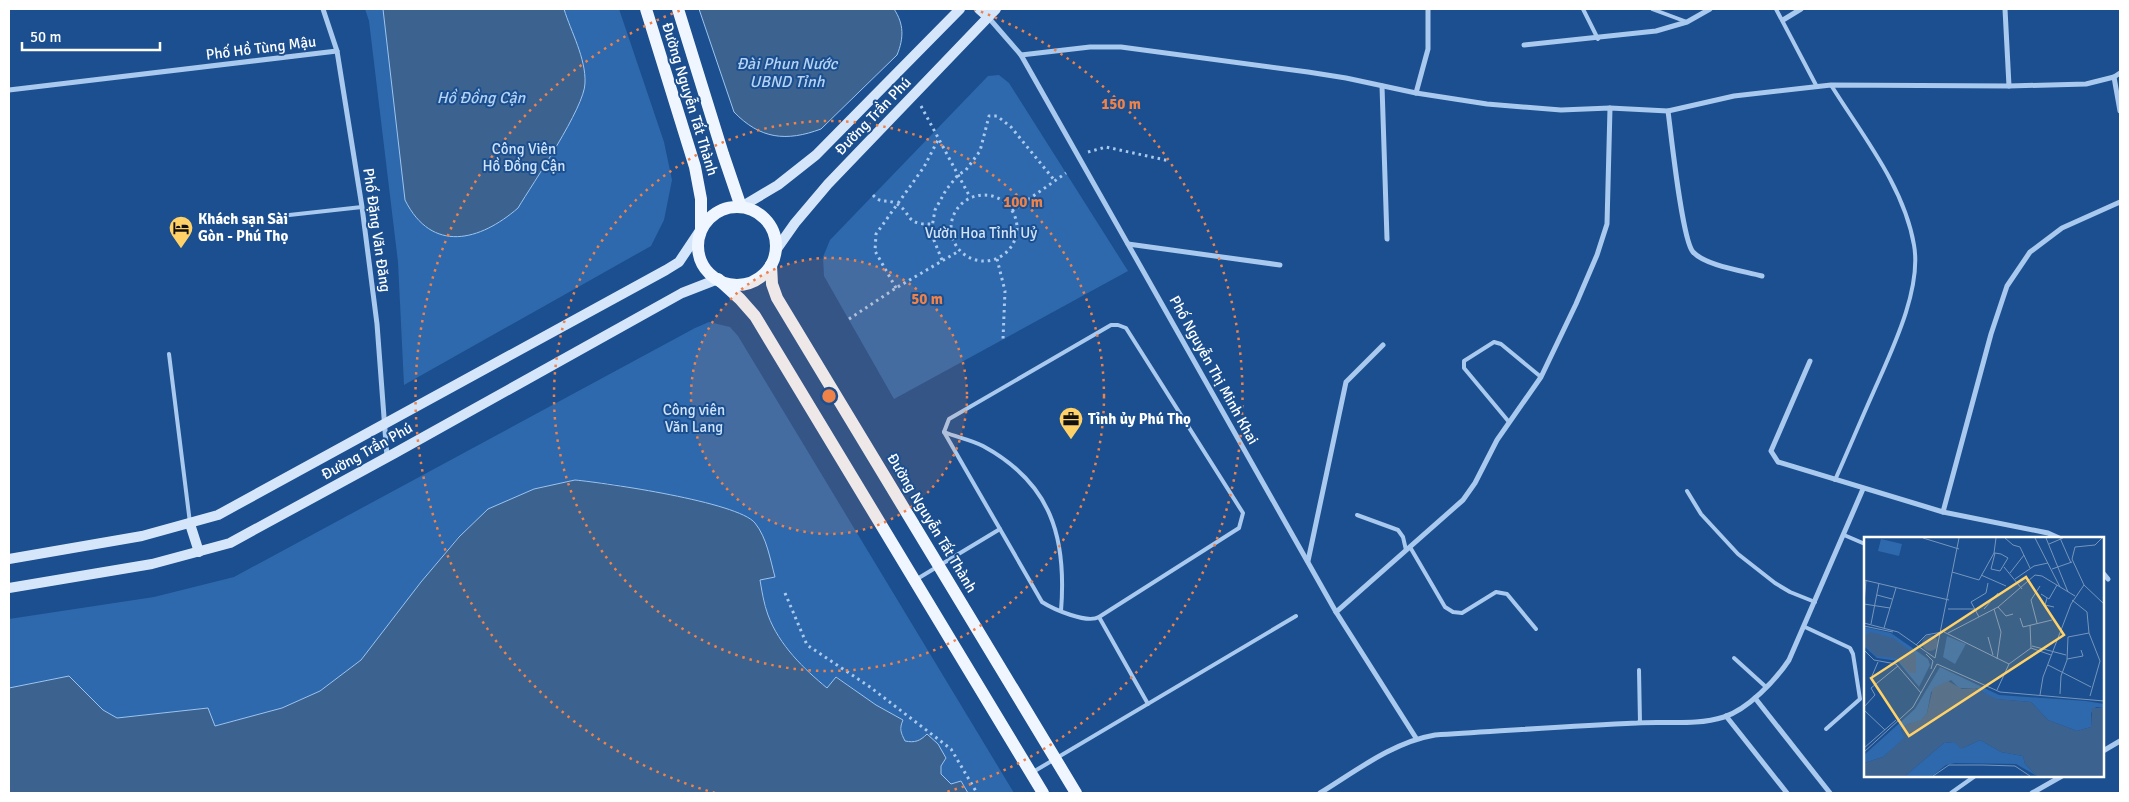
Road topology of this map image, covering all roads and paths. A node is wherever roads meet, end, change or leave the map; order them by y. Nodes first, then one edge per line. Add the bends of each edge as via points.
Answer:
1 (323, 9) edge
2 (646, 9) edge
3 (678, 9) edge
4 (960, 9) edge
5 (979, 9) edge
6 (996, 9) edge
7 (1428, 9) edge
8 (1583, 9) edge
9 (1652, 9) edge
10 (1710, 9) edge
11 (1776, 9) edge
12 (1801, 9) edge
13 (2005, 9) edge
14 (988, 17) junction
15 (1783, 20) junction
16 (1686, 22) junction
17 (1598, 39) junction
18 (1524, 45) dead end
19 (337, 51) junction
20 (1021, 55) junction
21 (2120, 73) edge
22 (2114, 77) junction
23 (1831, 85) junction
24 (1382, 86) junction
25 (2009, 86) junction
26 (1817, 87) junction
27 (9, 90) edge
28 (915, 94) junction
29 (1416, 94) junction
30 (1610, 108) junction
31 (1668, 111) junction
32 (2120, 111) edge
33 (939, 138) junction
34 (1078, 156) junction
35 (1170, 161) dead end
36 (1066, 173) dead end
37 (958, 175) junction
38 (1055, 181) junction
39 (873, 195) dead end
40 (970, 198) junction
41 (2120, 202) edge
42 (898, 204) junction
43 (741, 206) junction
44 (362, 207) junction
45 (1012, 211) junction
46 (271, 217) dead end
47 (931, 224) junction
48 (701, 229) junction
49 (1387, 240) dead end
50 (1128, 244) junction
51 (776, 250) junction
52 (959, 251) junction
53 (997, 259) junction
54 (942, 260) junction
55 (771, 265) junction
56 (1280, 265) dead end
57 (1762, 276) dead end
58 (718, 280) junction
59 (896, 288) junction
60 (848, 320) dead end
61 (1003, 339) dead end
62 (1383, 345) dead end
63 (169, 354) dead end
64 (1810, 361) dead end
65 (1541, 377) junction
66 (1509, 422) junction
67 (384, 425) junction
68 (944, 432) junction
69 (386, 458) junction
70 (1835, 480) junction
71 (1863, 488) junction
72 (1687, 492) dead end
73 (1943, 512) junction
74 (1357, 515) dead end
75 (190, 524) junction
76 (1000, 529) junction
77 (1844, 535) junction
78 (2056, 537) edge
79 (1864, 544) edge
80 (1408, 548) junction
81 (198, 552) junction
82 (9, 559) edge
83 (1308, 561) junction
84 (939, 566) junction
85 (2104, 575) edge
86 (2108, 579) dead end
87 (915, 581) junction
88 (9, 588) edge
89 (784, 593) dead end
90 (1815, 602) junction
91 (1061, 611) junction
92 (1336, 612) junction
93 (1296, 616) dead end
94 (1099, 617) junction
95 (1805, 627) junction
96 (1536, 628) dead end
97 (1734, 658) dead end
98 (1639, 670) dead end
99 (1766, 688) junction
100 (1864, 696) edge
101 (1754, 698) junction
102 (1860, 699) junction
103 (1148, 704) junction
104 (1726, 716) junction
105 (1640, 723) junction
106 (1826, 728) dead end
107 (1416, 738) junction
108 (2120, 741) edge
109 (2104, 750) edge
110 (1056, 759) junction
111 (1031, 774) junction
112 (1974, 777) edge
113 (2060, 777) edge
114 (977, 793) edge
115 (1043, 793) edge
116 (1076, 793) edge
117 (1320, 793) edge
118 (1787, 793) edge
119 (1830, 793) edge
120 (1952, 793) edge
121 (2032, 793) edge

1 - 19 street, Phố Đặng Văn Đăng
2 - 48 main road, Đường Nguyễn Tất Thành via 695,167 701,199
3 - 43 main road, Đường Nguyễn Tất Thành
4 - 43 main road, Đường Trần Phú via 816,155 778,185
5 - 14 main road
6 - 14 main road, Đường Trần Phú
7 - 29 street via 1428,49
8 - 17 lane
9 - 16 lane
10 - 16 street
11 - 15 lane
12 - 15 street
13 - 25 street
14 - 20 street, Phố Nguyễn Thị Minh Khai
14 - 28 main road, Đường Trần Phú
15 - 26 lane
16 - 17 street via 1656,32
17 - 18 street
19 - 27 street, Phố Hồ Tùng Mậu
19 - 44 street, Phố Đặng Văn Đăng
20 - 24 street via 1121,48 1308,72
20 - 34 street, Phố Nguyễn Thị Minh Khai
21 - 22 street
22 - 25 street via 2086,84
22 - 32 street
23 - 25 street
23 - 26 street
23 - 70 lane via 1891,179 1914,246 1914,281 1899,334
24 - 29 street
24 - 49 street
26 - 31 street via 1734,96
28 - 33 path
28 - 51 main road, Đường Trần Phú via 828,184
29 - 30 street via 1561,110
30 - 31 street
30 - 65 street via 1606,224 1583,288
31 - 57 street via 1684,221 1693,251 1708,261
33 - 37 path
33 - 42 path via 924,168
34 - 35 path via 1106,148
34 - 50 street, Phố Nguyễn Thị Minh Khai
36 - 38 path
37 - 38 path via 966,170 980,151 989,116 997,116 1011,127
37 - 40 path
37 - 47 path via 946,190
38 - 45 path
39 - 42 path via 878,201
40 - 45 path via 991,196 1005,202
40 - 52 path via 958,207 951,222 952,237
41 - 73 street via 2062,228 2030,252 2007,286
42 - 47 path via 912,222
42 - 59 path via 876,234 875,251
43 - 48 main road via 718,211
43 - 51 main road via 756,211 768,221
44 - 46 lane
44 - 67 street, Phố Đặng Văn Đăng via 377,324
45 - 53 path via 1016,221 1015,238 1010,248
47 - 54 path via 931,233
48 - 58 main road via 700,257 705,268
48 - 67 main road, Đường Trần Phú via 674,266
50 - 56 street
50 - 83 street, Phố Nguyễn Thị Minh Khai
51 - 55 main road
52 - 53 path via 974,260
52 - 54 path
53 - 61 path via 1005,290
54 - 59 path
55 - 58 main road via 748,283
55 - 84 main road, Đường Nguyễn Tất Thành via 777,298
58 - 69 main road, Đường Trần Phú via 682,294
58 - 87 main road via 755,316
59 - 60 path
62 - 83 street via 1346,382
63 - 75 lane
64 - 70 street via 1771,451 1778,462
65 - 66 street
65 - 66 lane via 1501,344 1494,342 1464,361 1464,368
66 - 80 street via 1463,500
67 - 69 street, Phố Đặng Văn Đăng
67 - 75 main road, Đường Trần Phú via 218,515
68 - 76 lane
68 - 91 lane via 982,445 1011,464 1032,484 1051,516 1060,549 1064,580
68 - 94 lane via 949,419 1111,325 1126,328 1243,513 1239,528
69 - 81 main road, Đường Trần Phú via 230,543
70 - 71 street
71 - 73 street
71 - 77 street
72 - 90 lane via 1701,514 1738,554 1775,583
73 - 78 street
74 - 80 lane via 1398,530
75 - 81 main road
75 - 82 main road, Đường Trần Phú via 142,536
76 - 84 lane
76 - 91 lane via 1042,602
77 - 79 lane
77 - 90 street
80 - 92 street
80 - 96 lane via 1445,607 1462,613 1496,592 1507,594
81 - 88 main road, Đường Trần Phú via 152,564
83 - 92 street, Phố Nguyễn Thị Minh Khai
84 - 87 lane
84 - 110 main road, Đường Nguyễn Tất Thành
85 - 86 street
87 - 111 main road
89 - 114 path via 807,646 870,687 951,749
90 - 95 street
91 - 94 lane via 1088,620
92 - 107 street, Phố Nguyễn Thị Minh Khai
93 - 103 lane
94 - 103 lane
95 - 99 street via 1790,660
95 - 102 lane via 1850,648
97 - 99 lane
98 - 105 lane
99 - 101 street
100 - 102 lane
101 - 104 street
101 - 119 street
102 - 106 lane
103 - 110 lane
104 - 105 street via 1698,722
104 - 118 street
105 - 107 street
107 - 117 street via 1390,750
108 - 109 street
110 - 111 lane
110 - 116 main road, Đường Nguyễn Tất Thành
111 - 115 main road
112 - 120 lane
113 - 121 street

